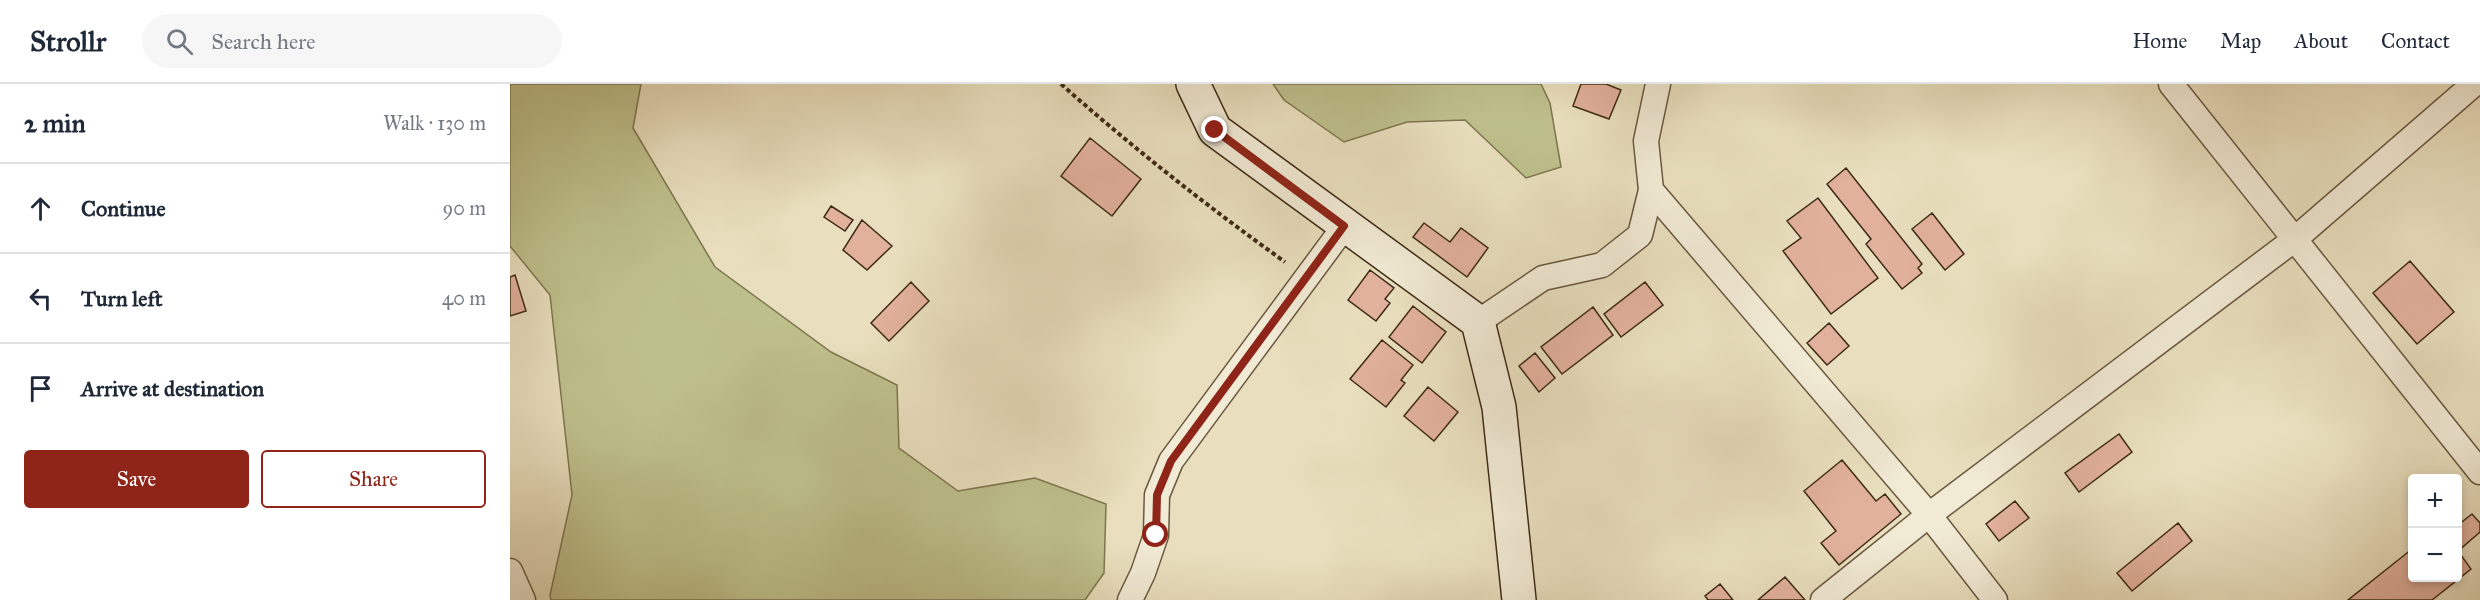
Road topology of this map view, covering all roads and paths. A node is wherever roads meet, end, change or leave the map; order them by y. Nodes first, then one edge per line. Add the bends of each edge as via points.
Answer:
1 (1061, 84) edge
2 (1193, 84) edge
3 (1658, 84) edge
4 (2171, 84) edge
5 (2474, 84) edge
6 (1651, 190) junction
7 (1344, 226) junction
8 (2295, 239) junction
9 (1305, 276) junction
10 (1478, 322) junction
11 (2480, 472) edge
12 (1929, 515) junction
13 (1130, 600) edge
14 (1519, 600) edge
15 (1823, 600) edge
16 (1995, 600) edge

1 - 9 path via 1198,200
2 - 7 street via 1215,130
3 - 6 street via 1646,141
4 - 8 street
5 - 8 street
6 - 10 street via 1640,235 1602,265 1543,278
6 - 12 street
7 - 9 street
7 - 10 street
8 - 11 street
8 - 12 street
9 - 13 street via 1171,461 1157,495 1156,535
10 - 14 street via 1499,407
12 - 15 street
12 - 16 street

